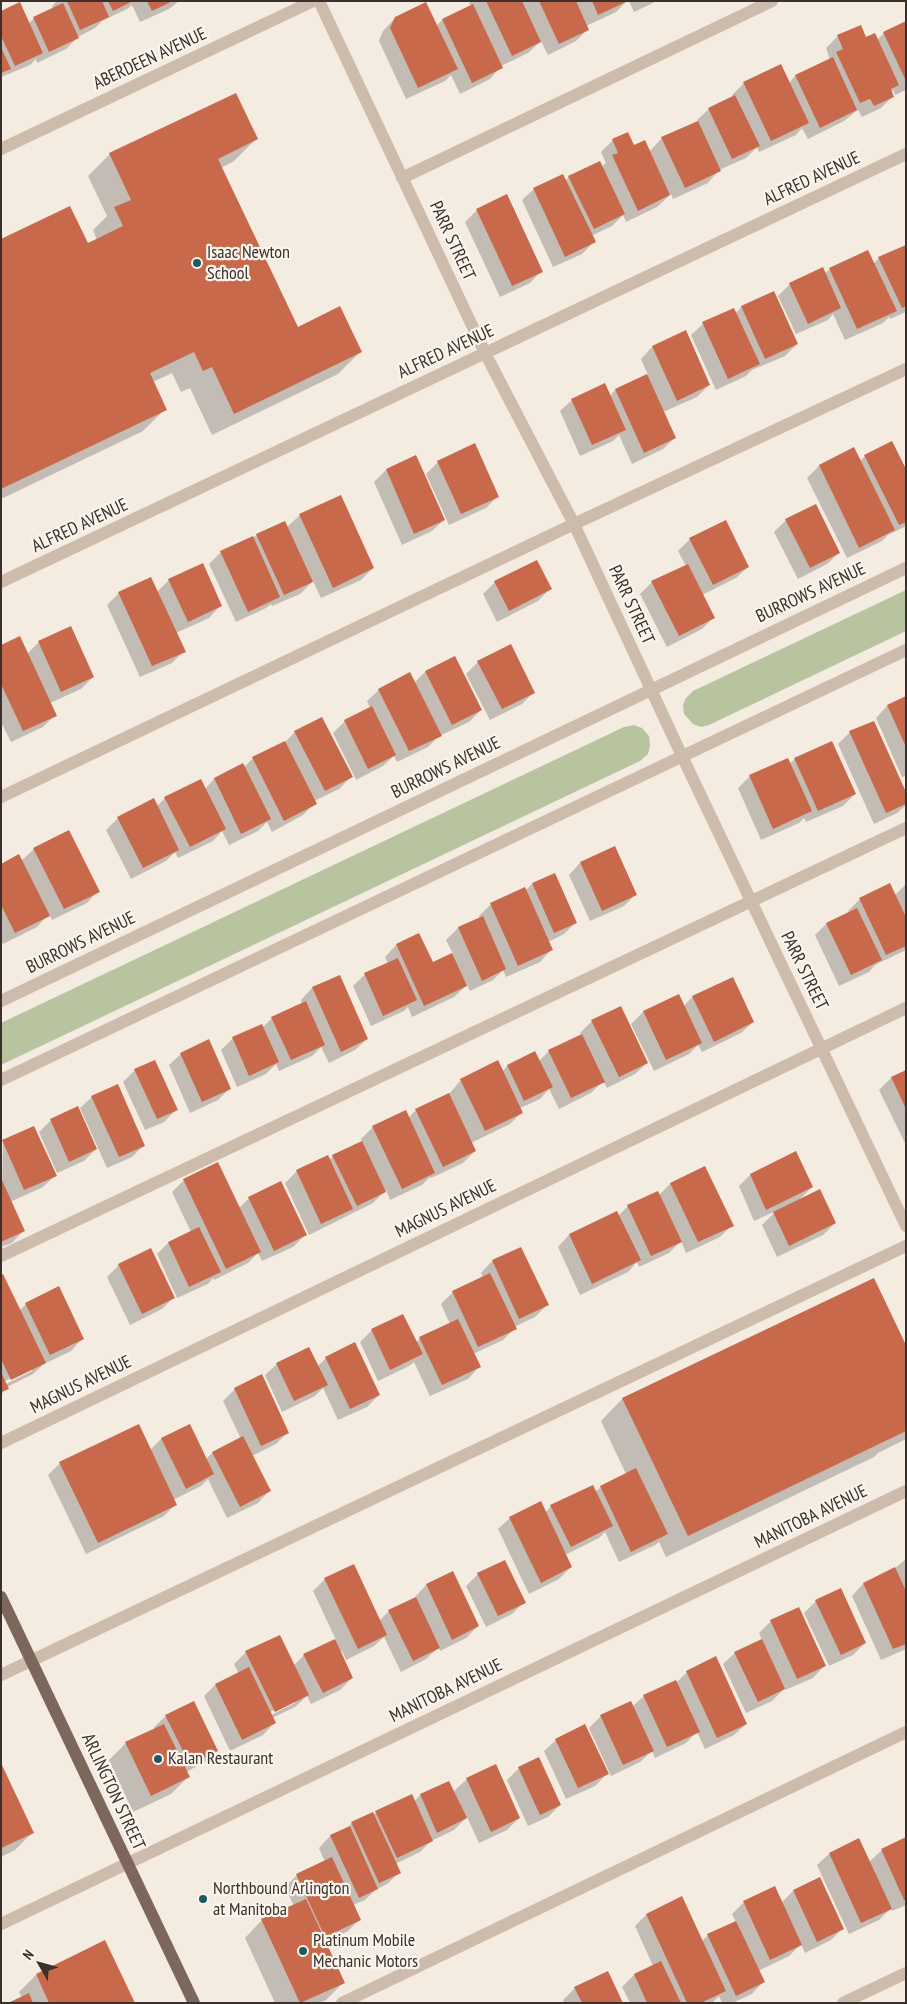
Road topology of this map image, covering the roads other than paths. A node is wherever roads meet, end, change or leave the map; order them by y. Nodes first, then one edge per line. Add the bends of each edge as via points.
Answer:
1 (313, 1) edge
2 (319, 1) edge
3 (772, 1) edge
4 (1, 149) edge
5 (906, 154) edge
6 (402, 178) junction
7 (486, 353) junction
8 (906, 369) edge
9 (574, 524) junction
10 (906, 568) edge
11 (1, 582) edge
12 (906, 650) edge
13 (650, 688) junction
14 (682, 756) junction
15 (1, 797) edge
16 (906, 828) edge
17 (751, 901) junction
18 (1, 1001) edge
19 (906, 1008) edge
20 (821, 1048) junction
21 (1, 1080) edge
22 (906, 1226) edge
23 (906, 1246) edge
24 (1, 1256) edge
25 (1, 1443) edge
26 (906, 1491) edge
27 (1, 1597) edge
28 (32, 1661) junction
29 (1, 1676) edge
30 (906, 1732) edge
31 (128, 1863) junction
32 (1, 1924) edge
33 (906, 1973) edge
34 (194, 2003) edge
35 (342, 2003) edge
36 (843, 2003) edge

1 - 4 street, ABERDEEN AVENUE
2 - 6 street, PARR STREET
3 - 6 street
5 - 7 street, ALFRED AVENUE
6 - 7 street, PARR STREET
7 - 9 street, PARR STREET
7 - 11 street, ALFRED AVENUE
8 - 9 street
9 - 13 street, PARR STREET
9 - 15 street
10 - 13 street, BURROWS AVENUE
12 - 14 street
13 - 14 street, PARR STREET
13 - 18 street, BURROWS AVENUE
14 - 17 street, PARR STREET
14 - 21 street
16 - 17 street
17 - 20 street, PARR STREET
17 - 24 street
19 - 20 street, MAGNUS AVENUE
20 - 22 street, PARR STREET
20 - 25 street, MAGNUS AVENUE
23 - 28 street
26 - 31 street, MANITOBA AVENUE
27 - 28 main road, ARLINGTON STREET
28 - 29 street
28 - 31 main road, ARLINGTON STREET
30 - 35 street
31 - 32 street, MANITOBA AVENUE
31 - 34 main road, ARLINGTON STREET
33 - 36 street

